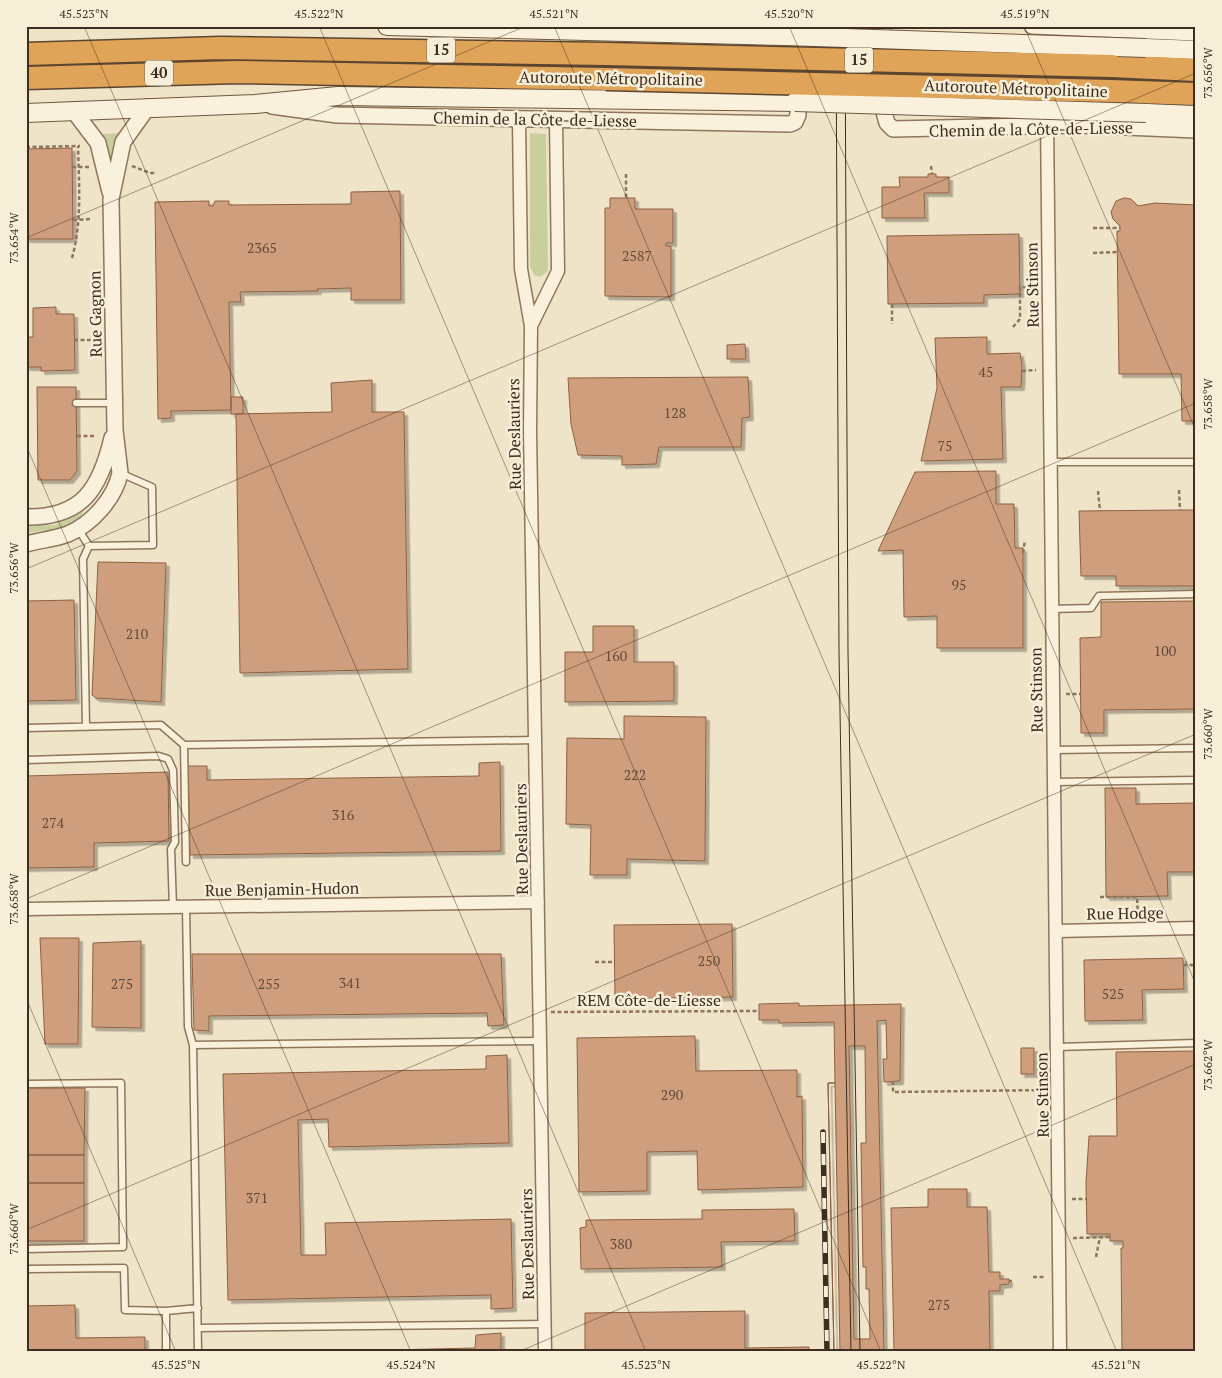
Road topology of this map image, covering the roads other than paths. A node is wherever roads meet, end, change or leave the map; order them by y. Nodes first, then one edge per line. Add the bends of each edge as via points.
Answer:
1 (387, 26) edge
2 (798, 26) edge
3 (882, 26) edge
4 (1032, 26) edge
5 (1053, 27) edge
6 (1196, 33) edge
7 (1196, 50) edge
8 (26, 54) edge
9 (1196, 70) edge
10 (291, 72) joint
11 (26, 78) edge
12 (606, 89) junction
13 (1196, 94) edge
14 (255, 104) junction
15 (148, 107) junction
16 (73, 110) junction
17 (26, 113) edge
18 (1196, 115) edge
19 (519, 120) junction
20 (556, 121) junction
21 (1046, 127) junction
22 (1196, 130) edge
23 (111, 198) junction
24 (531, 326) junction
25 (76, 403) dead end
26 (114, 403) junction
27 (115, 430) junction
28 (1050, 462) junction
29 (1196, 462) edge
30 (120, 473) junction
31 (26, 517) edge
32 (78, 529) junction
33 (26, 544) edge
34 (89, 546) junction
35 (1196, 594) edge
36 (1052, 609) junction
37 (86, 727) junction
38 (26, 728) edge
39 (535, 740) junction
40 (184, 746) junction
41 (1196, 748) edge
42 (1053, 750) junction
43 (26, 760) edge
44 (1196, 780) edge
45 (1053, 782) junction
46 (186, 862) dead end
47 (538, 902) junction
48 (186, 906) junction
49 (172, 907) junction
50 (26, 909) edge
51 (1196, 928) edge
52 (1056, 930) junction
53 (540, 1041) junction
54 (1196, 1043) edge
55 (193, 1045) junction
56 (1057, 1047) junction
57 (26, 1084) edge
58 (26, 1249) edge
59 (26, 1269) edge
60 (198, 1308) junction
61 (166, 1310) junction
62 (545, 1324) junction
63 (198, 1328) junction
64 (166, 1352) edge
65 (198, 1352) edge
66 (545, 1352) edge
67 (1060, 1352) edge

1 - 7 main road, bridge
2 - 20 street, Chemin de la Côte-de-Liesse via 799,111 793,124
3 - 21 street, Chemin de la Côte-de-Liesse via 884,112 893,129
4 - 5 street
5 - 6 street
5 - 21 street, Rue Stinson
8 - 9 highway, Autoroute Métropolitaine / 15, bridge via 276,48
10 - 11 highway, Autoroute Métropolitaine / 40
10 - 12 highway, Autoroute Métropolitaine / 15
12 - 13 highway, Autoroute Métropolitaine / 15, bridge
12 - 14 main road, Chemin de la Côte-de-Liesse via 338,96
12 - 18 main road, Chemin de la Côte-de-Liesse, bridge
14 - 15 main road, Chemin de la Côte-de-Liesse
14 - 19 street, Chemin de la Côte-de-Liesse via 337,116
15 - 16 main road, Chemin de la Côte-de-Liesse
15 - 23 street, Rue Gagnon via 123,142
16 - 17 main road, Chemin de la Côte-de-Liesse
16 - 23 street, Rue Gagnon via 98,143
19 - 20 street, Chemin de la Côte-de-Liesse
19 - 24 street, Rue Deslauriers via 521,269
20 - 24 street, Rue Deslauriers via 558,271
21 - 22 street, Chemin de la Côte-de-Liesse via 1078,125
21 - 28 street, Rue Stinson
23 - 26 street, Rue Gagnon
24 - 39 street, Rue Deslauriers
25 - 26 lane
26 - 27 street, Rue Gagnon
27 - 30 street
27 - 31 street via 104,471 88,494 61,513
28 - 29 lane
28 - 36 street, Rue Stinson
30 - 32 street via 117,486 108,500
30 - 34 lane via 152,486 153,545
32 - 33 street
32 - 34 lane
34 - 37 lane via 83,559
35 - 36 lane via 1099,596 1090,608
36 - 42 street, Rue Stinson
37 - 38 lane
37 - 40 lane via 161,725
39 - 40 lane
39 - 47 street, Rue Deslauriers
40 - 46 lane
41 - 42 lane
42 - 45 street, Rue Stinson
43 - 49 lane via 159,756 168,759 173,770 175,842 171,850
44 - 45 lane
45 - 52 street, Rue Stinson
47 - 48 street, Rue Benjamin-Hudon
47 - 53 street, Rue Deslauriers
48 - 49 street, Rue Benjamin-Hudon
48 - 55 lane via 188,1027
49 - 50 street, Rue Benjamin-Hudon
51 - 52 street, Rue Hodge
52 - 56 street, Rue Stinson
53 - 55 lane
53 - 62 street, Rue Deslauriers
54 - 56 lane
55 - 60 lane
56 - 67 street, Rue Stinson
57 - 58 lane via 121,1083 123,1247
59 - 61 lane via 124,1268 125,1310
60 - 61 lane
60 - 63 lane
61 - 64 lane
62 - 63 lane
62 - 66 street, Rue Deslauriers
63 - 65 lane

